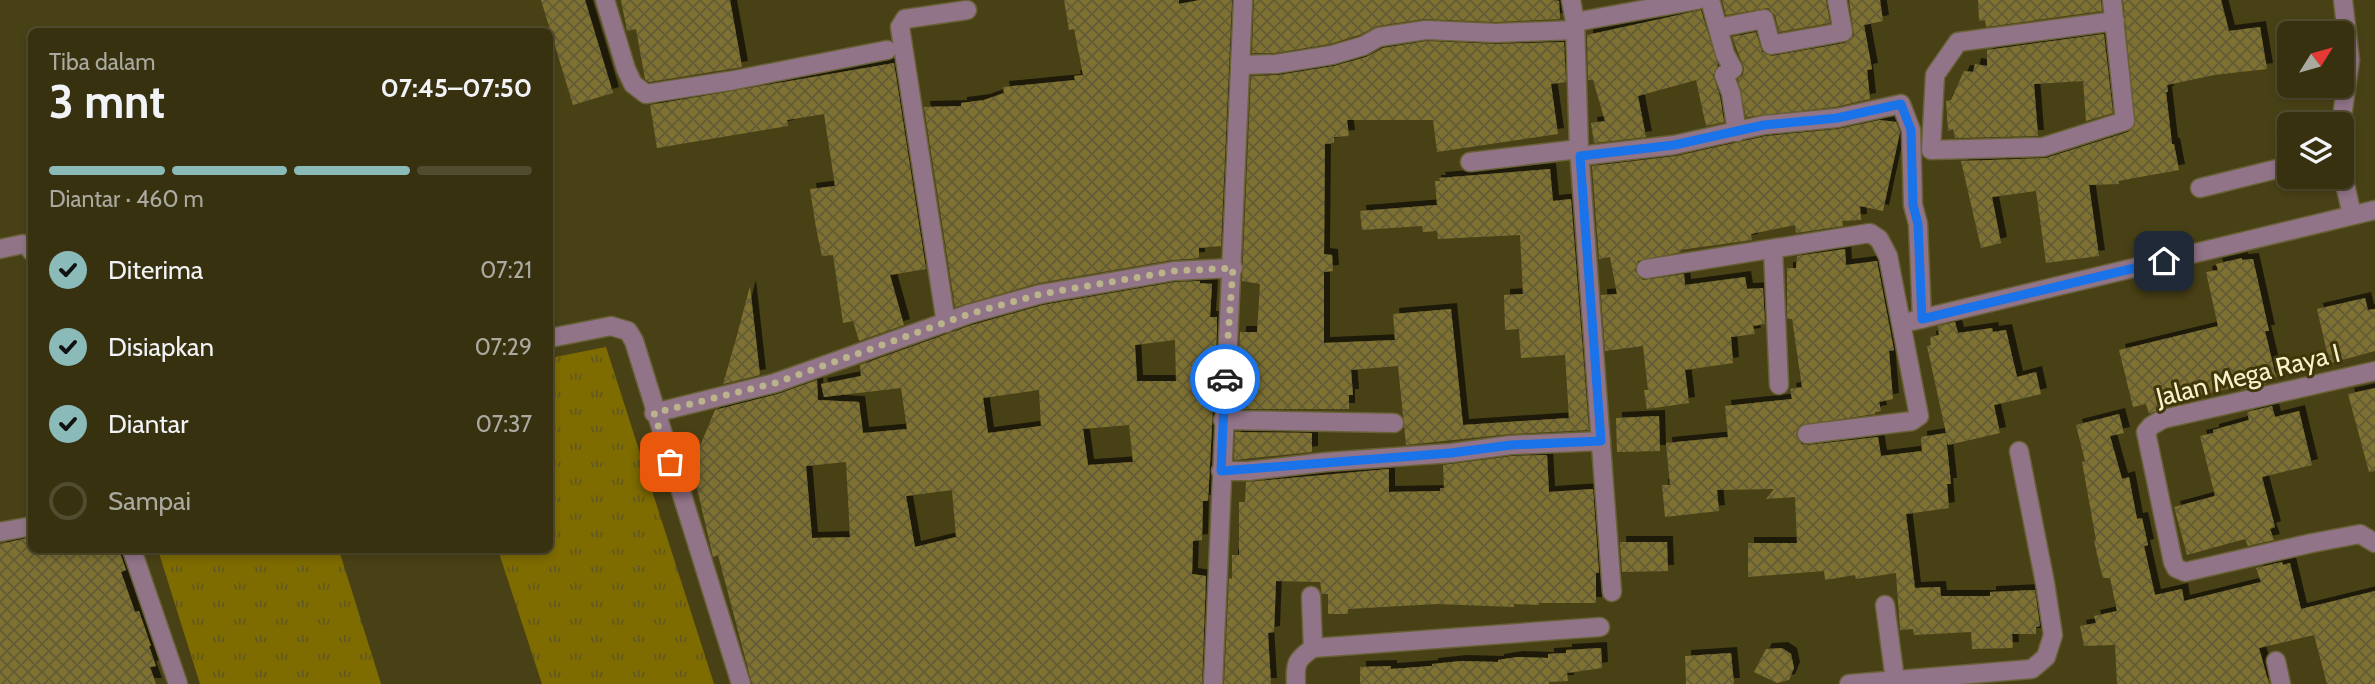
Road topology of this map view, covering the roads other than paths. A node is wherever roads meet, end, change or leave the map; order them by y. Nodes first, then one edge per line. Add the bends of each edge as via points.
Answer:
1 (606, 0) edge
2 (1243, 0) edge
3 (1571, 0) edge
4 (1697, 0) edge
5 (1710, 0) edge
6 (1837, 0) edge
7 (2112, 0) edge
8 (2343, 0) edge
9 (967, 10) dead end
10 (2115, 21) junction
11 (1575, 26) junction
12 (1718, 28) junction
13 (887, 50) dead end
14 (1240, 65) junction
15 (2344, 112) edge
16 (1737, 132) junction
17 (1580, 153) junction
18 (1470, 162) dead end
19 (2277, 169) edge
20 (2200, 187) dead end
21 (2346, 189) edge
22 (2375, 210) edge
23 (2352, 215) junction
24 (28, 246) edge
25 (0, 249) edge
26 (1773, 250) junction
27 (1233, 268) junction
28 (1646, 269) dead end
29 (1922, 319) junction
30 (946, 323) junction
31 (1902, 323) junction
32 (553, 337) edge
33 (2375, 371) edge
34 (1779, 385) dead end
35 (654, 413) junction
36 (1223, 420) junction
37 (1394, 423) dead end
38 (1807, 434) dead end
39 (1601, 441) junction
40 (2019, 451) dead end
41 (1221, 471) junction
42 (28, 527) edge
43 (0, 532) edge
44 (2375, 543) edge
45 (133, 553) edge
46 (1612, 592) dead end
47 (1311, 596) dead end
48 (1885, 605) dead end
49 (1600, 627) dead end
50 (1313, 648) junction
51 (2276, 661) dead end
52 (1895, 680) junction
53 (178, 684) edge
54 (741, 684) edge
55 (1213, 684) edge
56 (1296, 684) edge
57 (1849, 684) edge
58 (2281, 684) edge

1 - 13 street via 626,69 633,84 646,94
2 - 14 street
3 - 11 street
4 - 11 street
5 - 12 street
6 - 12 street via 1843,32 1771,46 1764,19
7 - 10 street
8 - 15 street via 2350,60
9 - 30 street via 905,19 900,27
10 - 10 street via 2125,121 2043,147 1931,150 1935,75 1958,42
11 - 14 street via 1496,33 1426,30 1379,37 1332,55
11 - 17 street
12 - 16 street via 1732,69 1724,75
14 - 27 street
16 - 17 street via 1674,145
16 - 29 street via 1901,104 1911,130
17 - 18 street
17 - 39 street
19 - 20 street
21 - 23 street
22 - 23 street
23 - 29 street
24 - 25 street
26 - 28 street
26 - 31 street via 1870,233 1888,256
26 - 34 street
27 - 30 street via 1174,271 1041,294
27 - 36 street
29 - 31 street
30 - 35 street via 775,383
31 - 38 street via 1919,410 1916,420
32 - 35 street via 611,326 628,331
33 - 44 street, Jalan Mega Raya I via 2163,419 2146,432 2176,568 2185,572 2360,534
35 - 54 street
36 - 37 street
36 - 41 street
39 - 41 street
39 - 46 street
40 - 52 street via 2053,635 2046,657 2032,669
41 - 55 street
42 - 43 street
45 - 53 street
47 - 50 street
48 - 52 street
49 - 50 street
50 - 56 street via 1295,665
51 - 58 street
52 - 57 street

